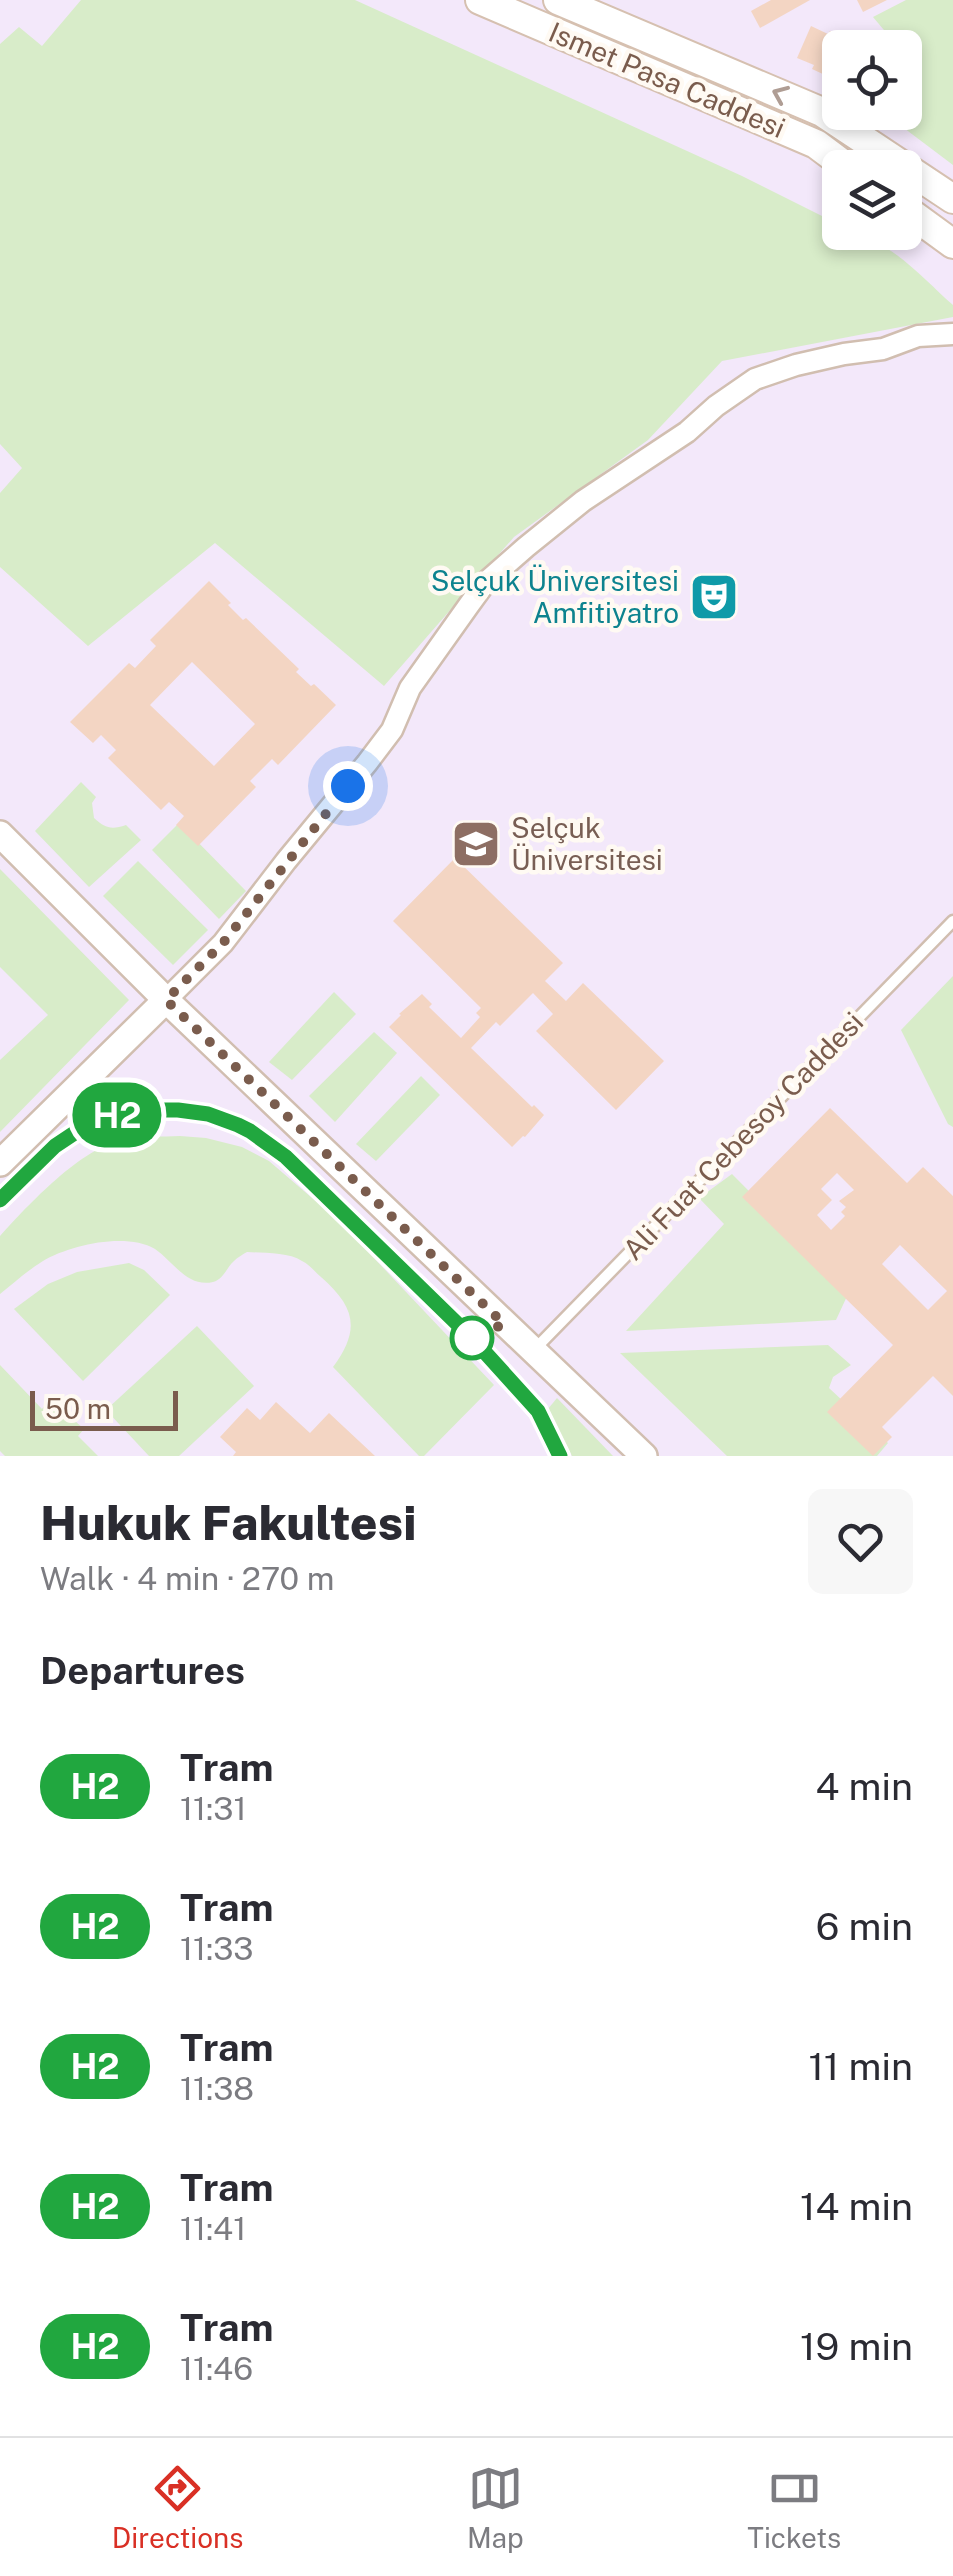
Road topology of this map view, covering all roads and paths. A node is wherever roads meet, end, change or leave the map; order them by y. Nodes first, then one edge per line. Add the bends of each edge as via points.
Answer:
1 (480, 0) edge
2 (558, 0) edge
3 (824, 150) edge
4 (953, 199) edge
5 (922, 221) edge
6 (953, 244) edge
7 (953, 334) edge
8 (0, 834) edge
9 (953, 921) edge
10 (166, 1000) junction
11 (0, 1163) edge
12 (532, 1352) junction
13 (644, 1456) edge

1 - 3 main road, Ismet Pasa Caddesi
4 -> 2 main road via 822,112
5 - 6 main road
7 - 10 street via 918,336 755,379 526,547 469,605 367,763 223,943
8 - 10 street
9 - 12 lane, Ali Fuat Cebesoy Caddesi
10 - 11 street
10 - 12 street
12 - 13 street

